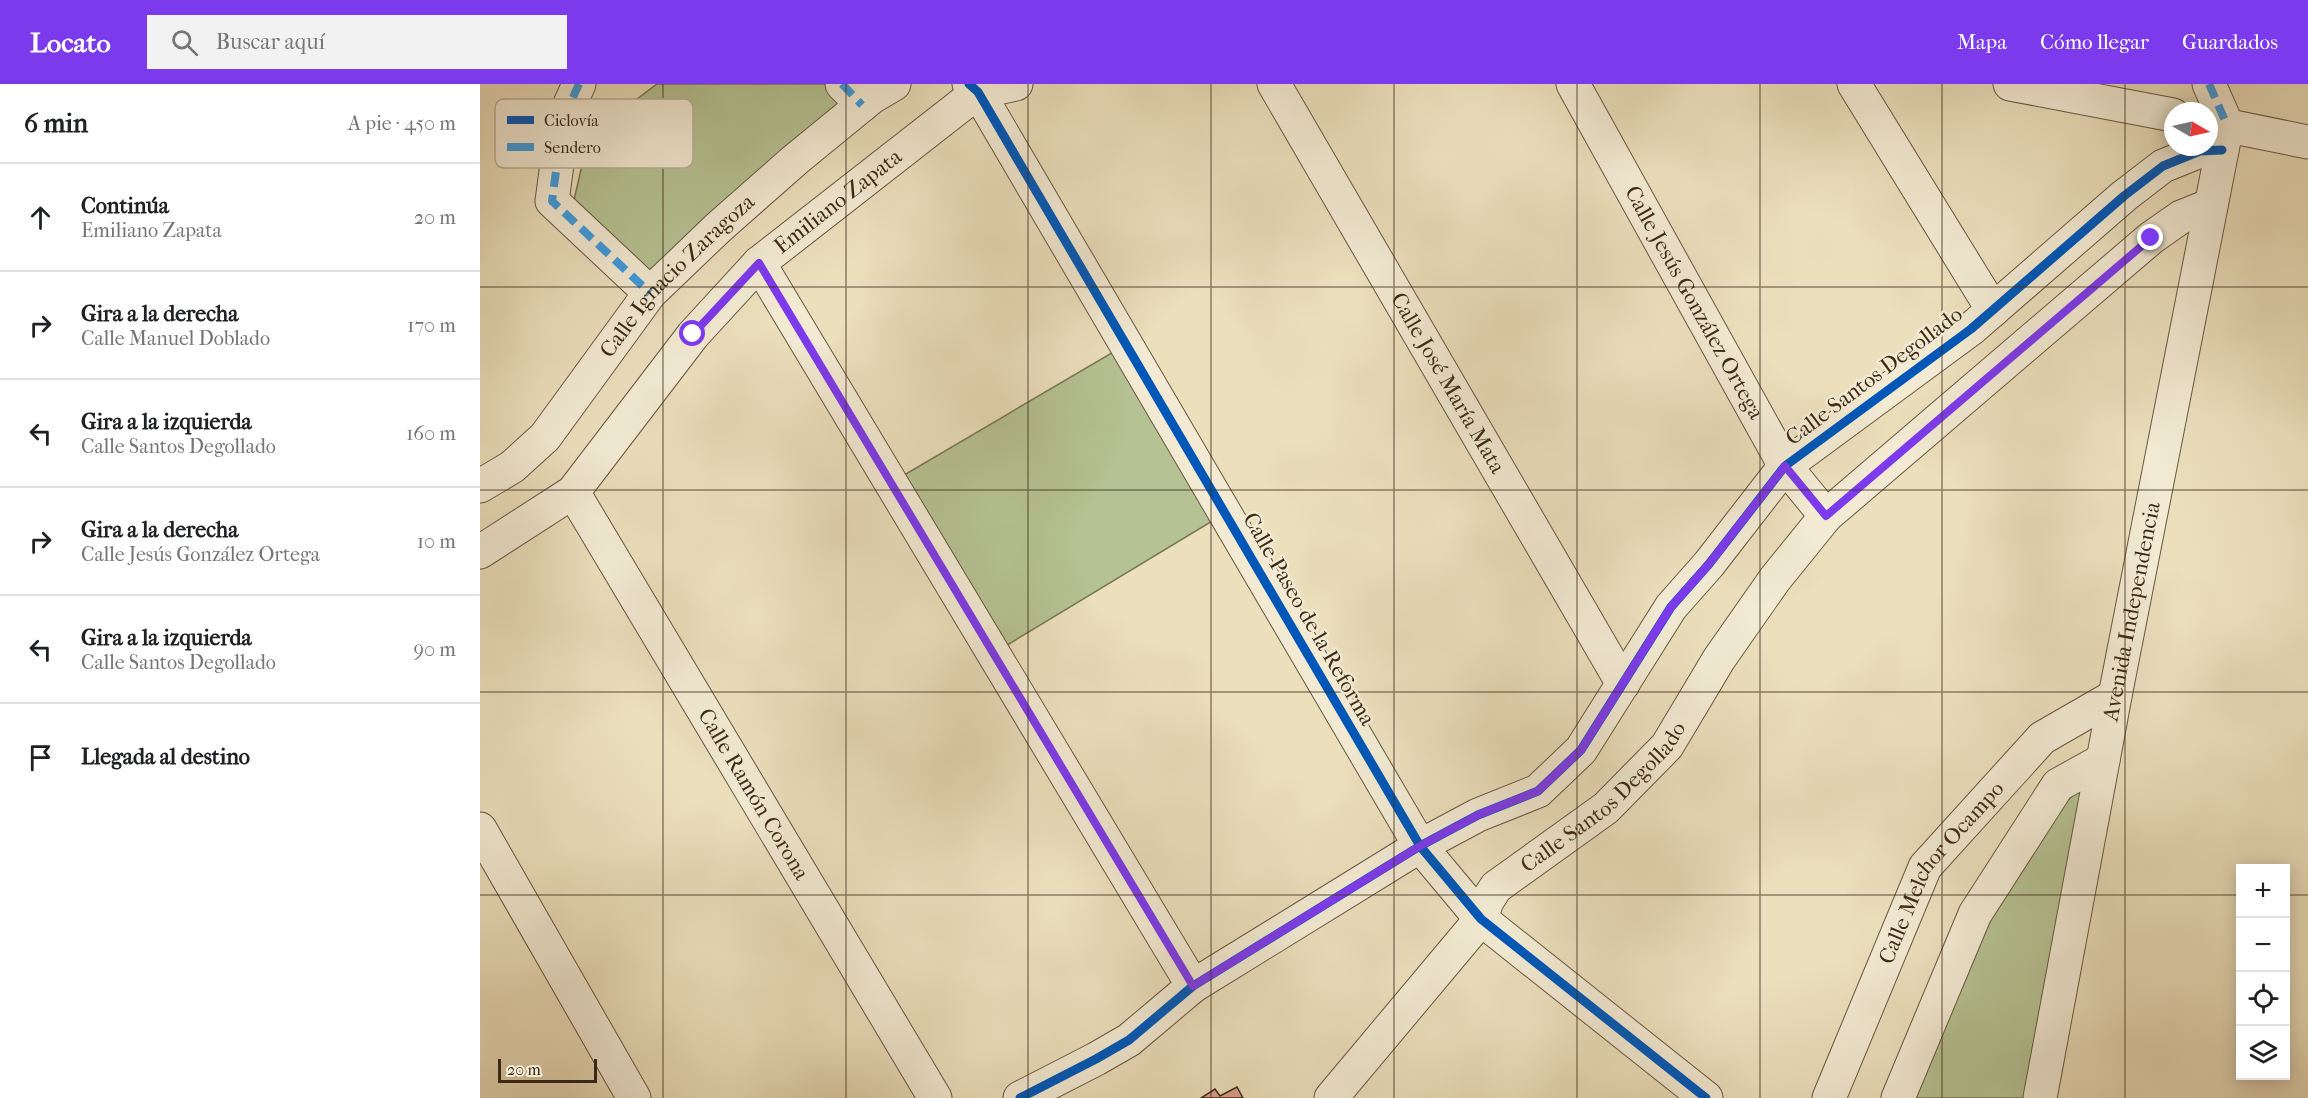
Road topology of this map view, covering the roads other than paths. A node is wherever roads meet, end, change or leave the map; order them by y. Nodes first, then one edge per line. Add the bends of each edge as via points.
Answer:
1 (579, 84) edge
2 (894, 84) edge
3 (1016, 84) edge
4 (1274, 84) edge
5 (1573, 84) edge
6 (1854, 84) edge
7 (2010, 84) edge
8 (2209, 84) edge
9 (974, 88) edge
10 (852, 94) edge
11 (572, 99) edge
12 (2164, 113) edge
13 (2219, 132) edge
14 (2308, 142) edge
15 (556, 168) edge
16 (2211, 206) junction
17 (759, 263) junction
18 (651, 293) junction
19 (1993, 310) junction
20 (1785, 466) junction
21 (480, 486) edge
22 (573, 492) junction
23 (1826, 516) junction
24 (480, 552) edge
25 (1623, 684) junction
26 (2115, 696) junction
27 (2103, 760) junction
28 (480, 829) edge
29 (1420, 846) junction
30 (1481, 919) junction
31 (1193, 986) junction
32 (634, 1098) edge
33 (935, 1098) edge
34 (1020, 1098) edge
35 (1331, 1098) edge
36 (1706, 1098) edge
37 (1828, 1098) edge
38 (1898, 1098) edge
39 (2040, 1098) edge

1 - 11 street
2 - 10 street, Calle Ignacio Zaragoza
3 - 9 street, Emiliano Zapata
4 - 25 street, Calle José María Mata
5 - 20 street, Calle Jesús González Ortega
6 - 19 street
7 - 12 street
8 - 13 street
9 - 17 street, Emiliano Zapata
9 - 29 street, Calle Paseo de la Reforma
10 - 18 street, Calle Ignacio Zaragoza
13 - 14 street, Calle Santos Degollado
13 - 16 street, Avenida Independencia
13 - 19 street, Calle Santos Degollado via 2200,150 2163,166 2124,196
15 - 18 street via 552,201
16 - 23 street, Calle Santos Degollado via 2181,217 2151,238
16 - 26 street, Avenida Independencia
17 - 22 street, Emiliano Zapata via 693,334
17 - 31 street
18 - 21 street, Calle Ignacio Zaragoza via 545,437 512,467
19 - 20 street, Calle Santos Degollado
20 - 23 street, Calle Jesús González Ortega
20 - 25 street, Calle Santos Degollado via 1671,607
22 - 24 street, Emiliano Zapata
22 - 33 street, Calle Ramón Corona
23 - 30 street, Calle Santos Degollado via 1725,650 1666,746 1606,808 1496,887
25 - 29 street, Calle Santos Degollado via 1581,750 1538,791 1478,815
26 - 27 street, Avenida Independencia
26 - 37 street, Calle Melchor Ocampo via 2042,738 1925,867
27 - 38 street, Calle Melchor Ocampo via 2058,785 1975,914
27 - 39 street, Avenida Independencia
28 - 32 street
29 - 30 street, Calle Paseo de la Reforma
29 - 31 street, Calle Santos Degollado
30 - 35 street, Calle Santos Degollado
30 - 36 street, Calle Paseo de la Reforma
31 - 34 street, Calle Santos Degollado via 1129,1040

